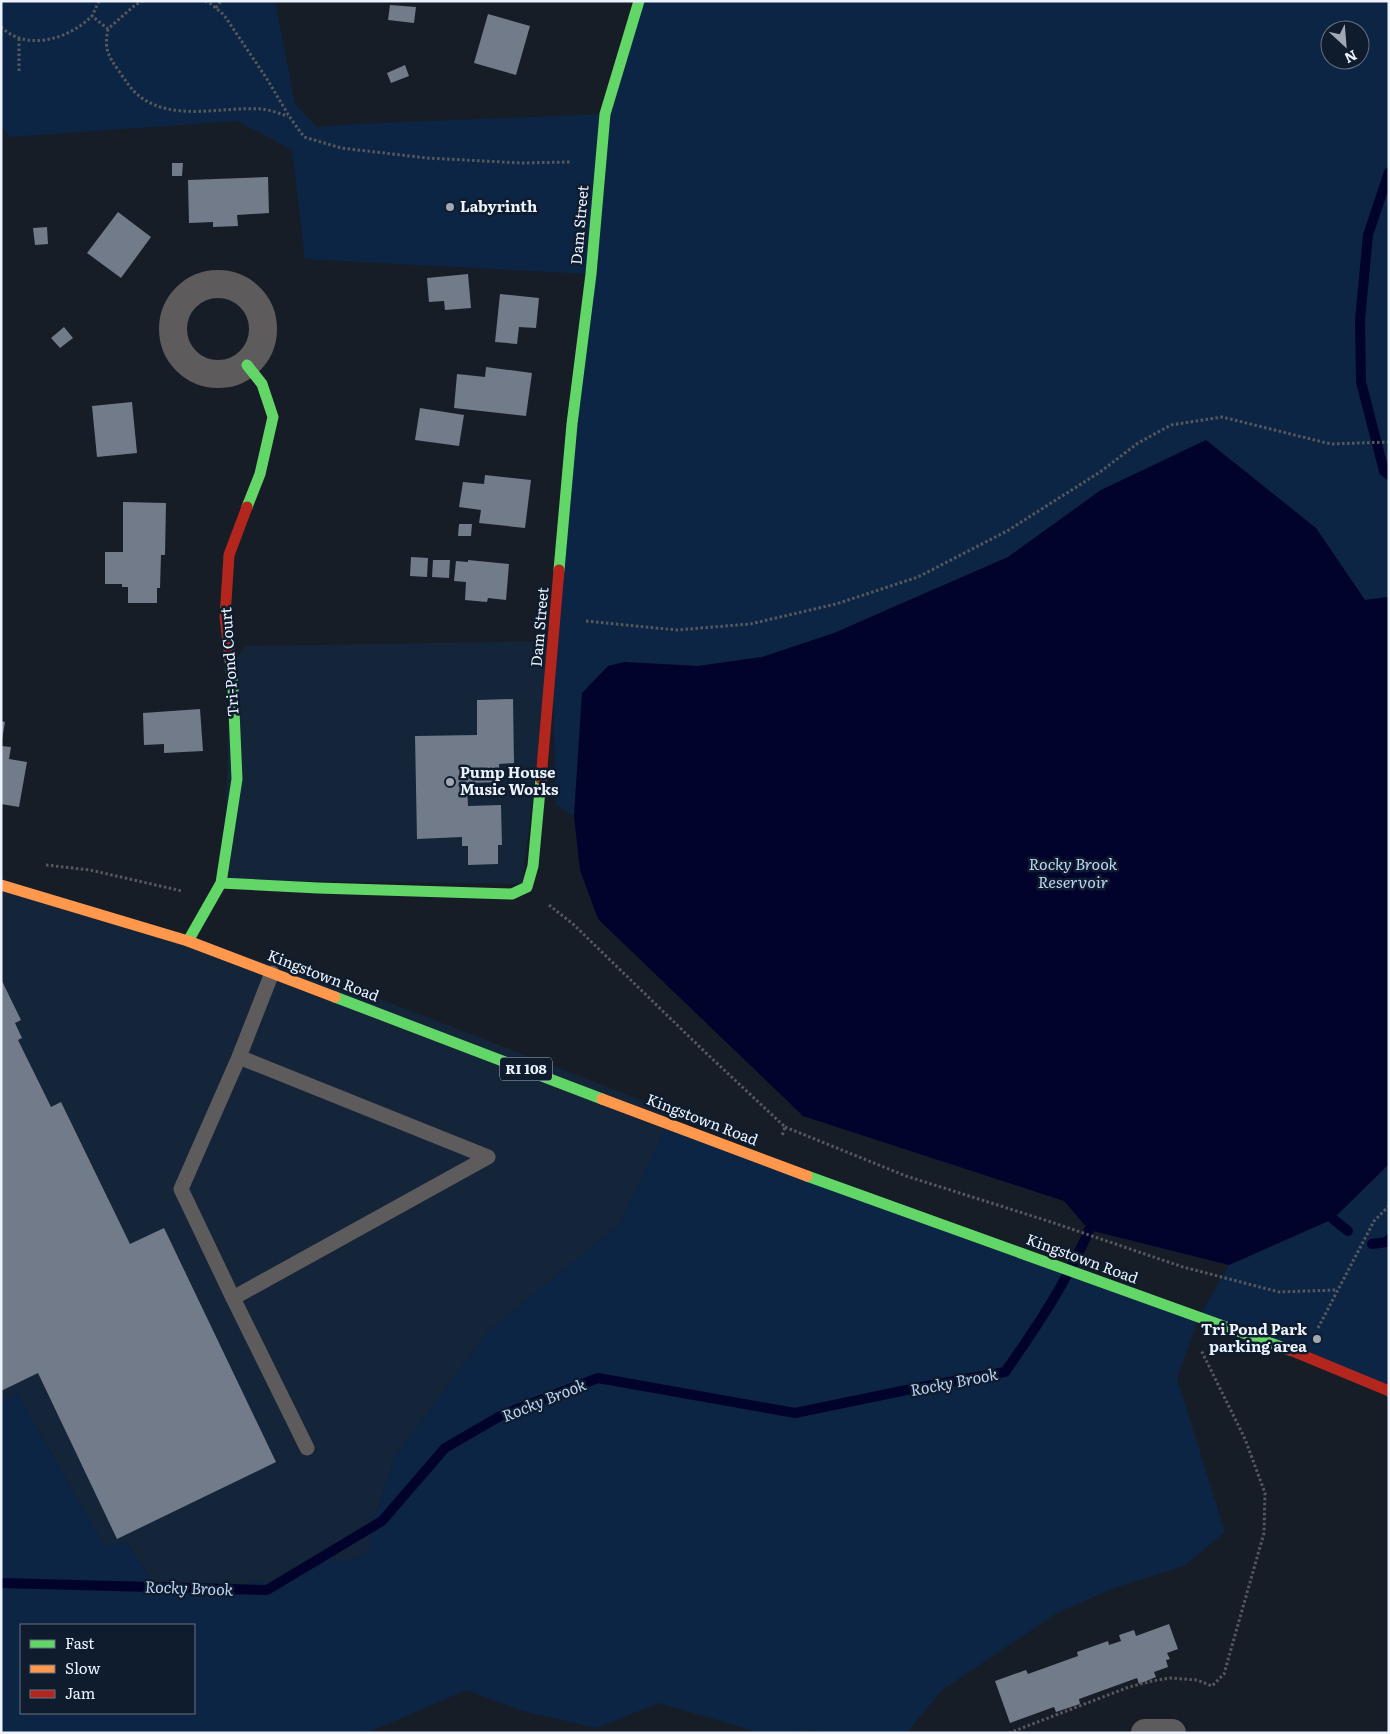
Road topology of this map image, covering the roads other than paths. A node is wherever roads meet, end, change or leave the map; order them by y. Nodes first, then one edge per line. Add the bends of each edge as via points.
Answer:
1 (639, 1) edge
2 (247, 365) dead end
3 (221, 883) junction
4 (1, 885) edge
5 (188, 941) junction
6 (272, 973) junction
7 (239, 1057) junction
8 (232, 1298) junction
9 (1389, 1392) edge
10 (307, 1448) dead end
11 (1144, 1733) edge
12 (1172, 1733) edge

1 - 3 street, Dam Street via 605,114 591,274 572,424 533,866 527,887 512,894
2 - 3 street, Tri-Pond Court via 262,384 273,417 260,474 229,555 225,616 233,688 237,778
3 - 5 street
4 - 5 street, Kingstown Road / RI 108
5 - 6 street, Kingstown Road / RI 108
6 - 7 lane
6 - 9 street, Kingstown Road / RI 108 via 772,1163 1304,1355
7 - 8 lane via 181,1189
7 - 8 lane via 488,1157
8 - 10 lane
11 - 12 street

